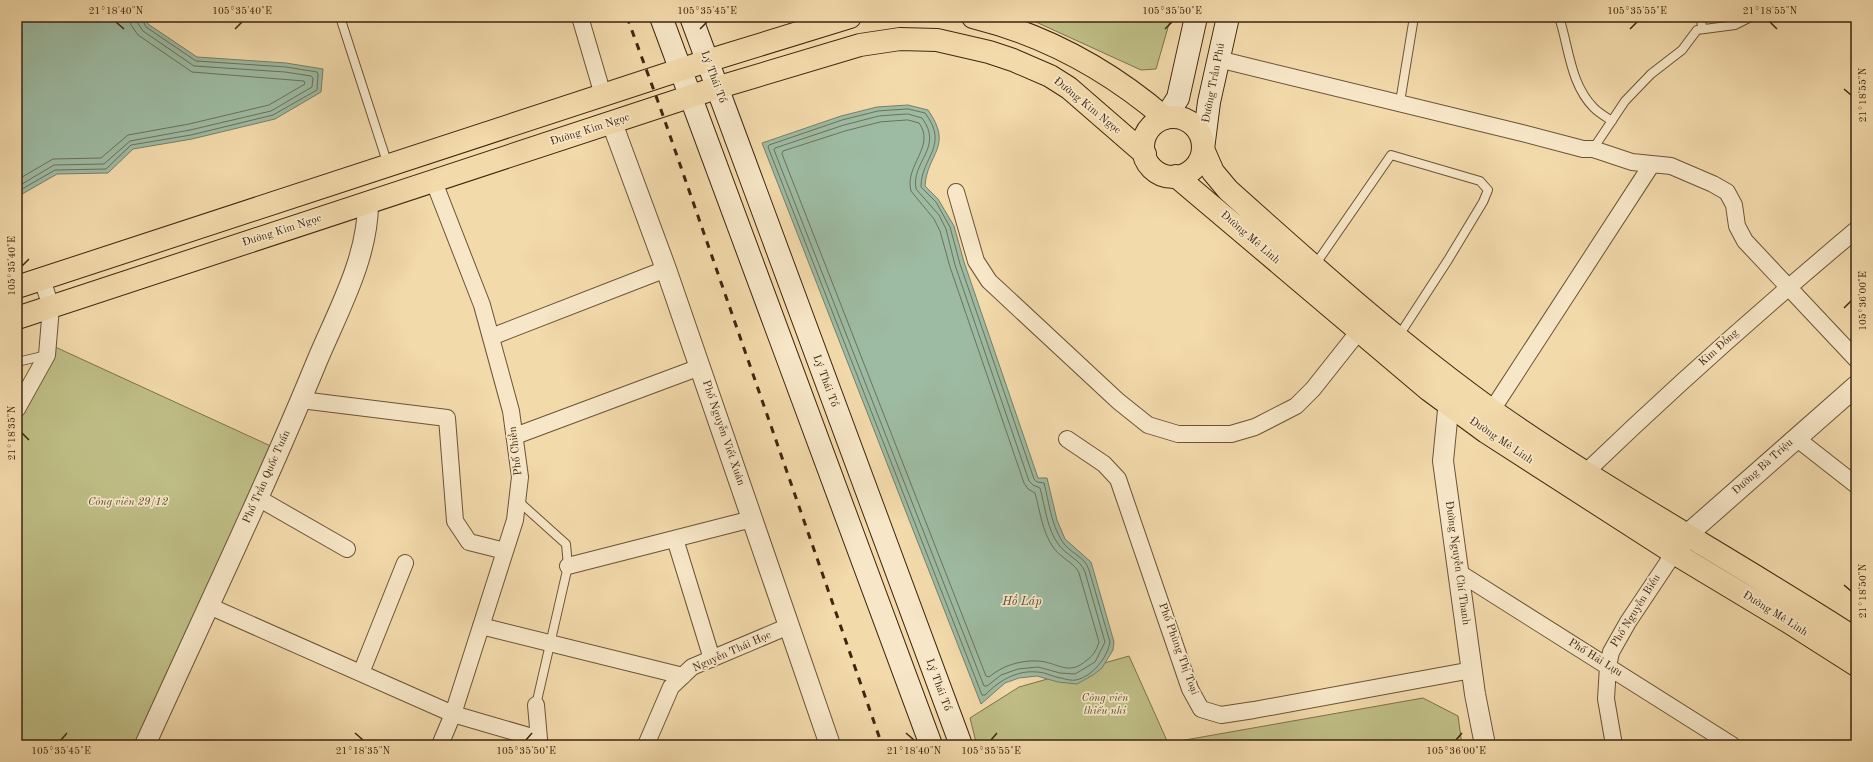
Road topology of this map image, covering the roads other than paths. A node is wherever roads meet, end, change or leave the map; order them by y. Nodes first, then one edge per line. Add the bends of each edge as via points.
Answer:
1 (340, 17) edge
2 (580, 17) edge
3 (661, 17) edge
4 (691, 17) edge
5 (850, 17) edge
6 (973, 17) edge
7 (1196, 17) edge
8 (1228, 17) edge
9 (1414, 17) edge
10 (1559, 17) edge
11 (1701, 17) edge
12 (1751, 17) edge
13 (1702, 29) junction
14 (1218, 59) junction
15 (707, 61) junction
16 (680, 70) junction
17 (716, 88) junction
18 (603, 95) junction
19 (690, 97) junction
20 (1400, 102) junction
21 (1165, 118) junction
22 (1612, 121) junction
23 (612, 123) junction
24 (1203, 149) junction
25 (1593, 149) junction
26 (1145, 154) junction
27 (1652, 164) junction
28 (389, 166) junction
29 (1176, 176) junction
30 (434, 182) junction
31 (956, 192) dead end
32 (368, 203) junction
33 (1856, 230) edge
34 (1314, 266) junction
35 (666, 269) junction
36 (42, 279) junction
37 (1789, 286) junction
38 (17, 287) edge
39 (51, 307) junction
40 (17, 318) edge
41 (1359, 331) junction
42 (491, 337) junction
43 (1397, 337) junction
44 (47, 355) junction
45 (1856, 359) edge
46 (17, 362) edge
47 (700, 367) junction
48 (1451, 380) junction
49 (1856, 386) edge
50 (301, 400) junction
51 (1448, 405) junction
52 (17, 409) edge
53 (1492, 410) junction
54 (515, 436) junction
55 (1067, 438) dead end
56 (1796, 438) junction
57 (1586, 472) junction
58 (1856, 486) edge
59 (258, 498) junction
60 (517, 500) junction
61 (752, 519) junction
62 (1688, 534) junction
63 (675, 539) junction
64 (347, 549) dead end
65 (505, 551) junction
66 (1674, 553) junction
67 (405, 563) dead end
68 (568, 566) junction
69 (1458, 572) junction
70 (209, 606) junction
71 (481, 626) junction
72 (789, 626) junction
73 (1856, 639) edge
74 (551, 643) junction
75 (712, 659) junction
76 (1856, 665) edge
77 (1608, 666) junction
78 (1472, 670) junction
79 (361, 673) junction
80 (683, 676) junction
81 (536, 705) joint
82 (453, 714) junction
83 (145, 745) edge
84 (440, 745) edge
85 (646, 745) edge
86 (830, 745) edge
87 (931, 745) edge
88 (961, 745) edge
89 (1485, 745) edge
90 (1614, 745) edge
91 (1732, 745) edge

1 - 28 lane
2 - 18 street
3 - 16 main road
4 - 15 main road, Lý Thái Tổ
5 - 15 main road
6 - 21 main road via 1017,30 1060,48 1114,79
7 - 21 main road via 1178,98
8 - 14 main road, Đường Trần Phú
9 - 20 lane
10 - 22 lane via 1579,86 1594,108
11 - 13 lane
12 - 13 lane via 1735,25
13 - 22 lane via 1697,30 1682,50 1651,74 1624,101
14 - 20 street
14 - 24 main road, Đường Trần Phú
15 - 16 main road
15 - 17 main road, Lý Thái Tổ
16 - 18 main road
16 - 19 main road
17 - 19 main road, Đường Kim Ngọc
17 - 26 main road, Đường Kim Ngọc via 860,45 900,39 937,40 989,52 1050,76 1074,92
17 - 88 main road, Lý Thái Tổ
18 - 28 main road
19 - 23 main road, Đường Kim Ngọc
19 - 87 main road
20 - 25 street via 1583,149
21 - 24 main road via 1179,118 1192,124 1201,135
21 - 26 main road via 1147,132
22 - 25 lane
23 - 30 main road, Đường Kim Ngọc
23 - 35 street, Phố Nguyễn Viết Xuân
24 - 29 main road via 1194,168
24 - 34 main road, Đường Mê Linh via 1211,169 1224,186
25 - 27 street via 1632,162
26 - 29 main road via 1156,171
27 - 37 street via 1671,166 1727,192 1734,205 1737,226 1745,241
27 - 53 street
28 - 36 main road
29 - 41 main road, Đường Mê Linh
30 - 32 main road, Đường Kim Ngọc
30 - 42 street, Phố Chiền via 482,304
31 - 41 street via 976,261 989,281 1118,401 1148,425 1178,434 1200,435 1232,434 1255,427 1296,406 1313,389
32 - 39 main road, Đường Kim Ngọc
32 - 50 street, Phố Trần Quốc Tuấn via 365,236 359,259
33 - 37 street, Kim Đồng
34 - 43 main road, Đường Mê Linh
34 - 43 lane via 1391,155 1480,181 1488,190 1482,202 1448,260
35 - 42 street
35 - 47 street, Phố Nguyễn Viết Xuân
36 - 38 main road
36 - 39 street
37 - 45 street
37 - 57 street, Kim Đồng via 1649,411
39 - 40 main road, Đường Kim Ngọc
39 - 44 street
41 - 51 main road, Đường Mê Linh
42 - 54 street, Phố Chiền via 511,411
43 - 48 main road, Đường Mê Linh
44 - 46 lane
44 - 52 street
47 - 54 street
47 - 61 street, Phố Nguyễn Viết Xuân
48 - 51 street, Đường Nguyễn Chí Thanh
48 - 53 main road, Đường Mê Linh
49 - 56 street, Đường Bà Triệu
50 - 59 street, Phố Trần Quốc Tuấn
50 - 65 street via 447,418 455,521 469,542
51 - 66 main road, Đường Mê Linh
51 - 69 street, Đường Nguyễn Chí Thanh via 1443,461
53 - 57 main road, Đường Mê Linh
54 - 60 street, Phố Chiền via 520,477
55 - 78 street, Phố Phùng Thị Toại via 1104,464 1118,479 1190,689 1201,709 1221,715
56 - 58 street
56 - 62 street, Đường Bà Triệu
57 - 62 main road, Đường Mê Linh
59 - 64 street
59 - 70 street, Phố Trần Quốc Tuấn
60 - 65 street, Phố Chiền via 515,520
60 - 68 lane via 566,544
61 - 63 street
61 - 72 street, Phố Nguyễn Viết Xuân
62 - 66 street, Đường Bà Triệu
62 - 73 main road, Đường Mê Linh
63 - 68 street
63 - 75 street
65 - 71 street, Phố Chiền
66 - 76 main road, Đường Mê Linh
66 - 77 street, Phố Nguyễn Biểu via 1625,628 1611,652
67 - 79 street
68 - 74 lane
69 - 77 street, Phố Hải Lựu
69 - 78 street, Đường Nguyễn Chí Thanh
70 - 79 street
70 - 83 street, Phố Trần Quốc Tuấn
71 - 74 street
71 - 82 street, Phố Chiền
72 - 75 street, Nguyễn Thái Học
72 - 86 street, Phố Nguyễn Viết Xuân
74 - 80 street
74 - 81 lane
75 - 80 street, Nguyễn Thái Học via 692,667
77 - 90 street, Phố Nguyễn Biểu via 1606,699
77 - 91 street, Phố Hải Lựu
78 - 89 street, Đường Nguyễn Chí Thanh
79 - 82 street
80 - 85 street, Nguyễn Thái Học via 671,687
81 - 82 street via 539,739
82 - 84 street, Phố Chiền

